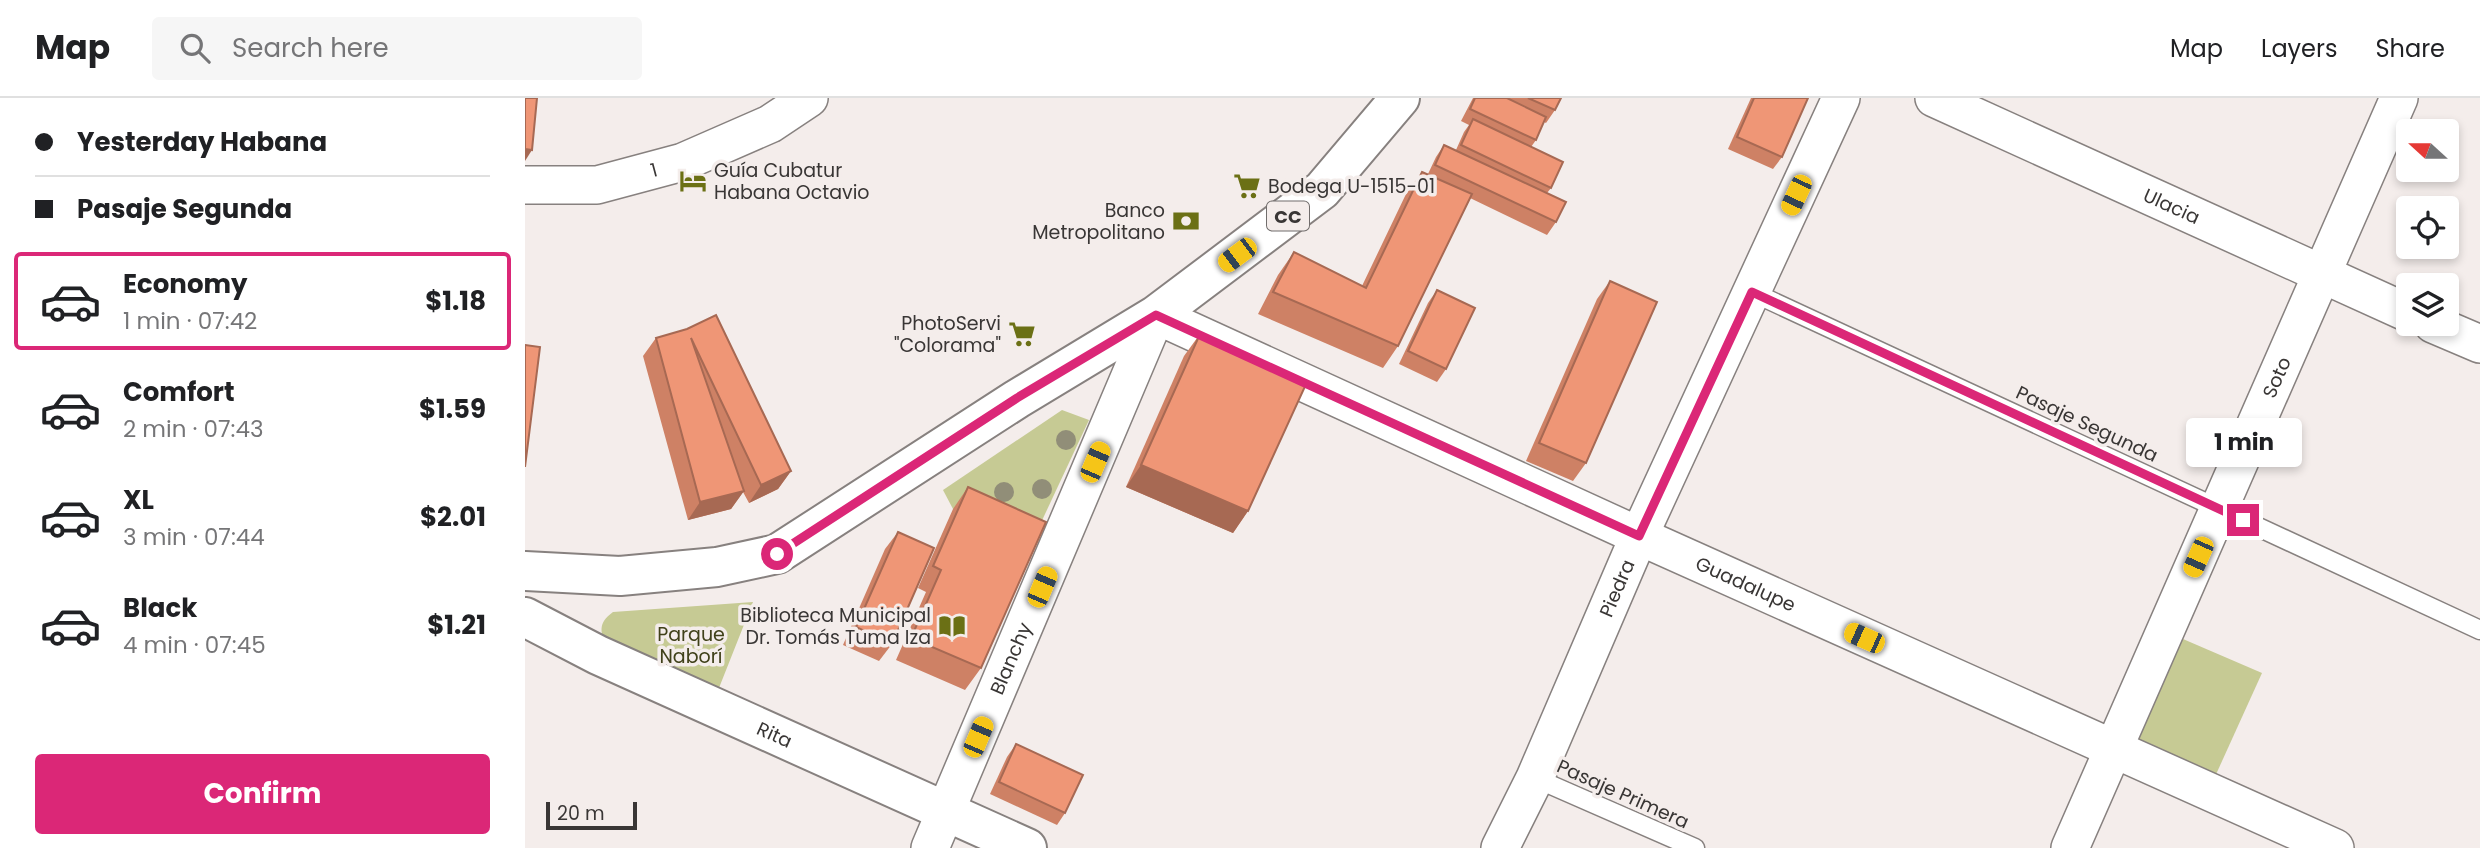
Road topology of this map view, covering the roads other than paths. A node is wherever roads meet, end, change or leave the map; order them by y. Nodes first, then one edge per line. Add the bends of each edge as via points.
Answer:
1 (809, 98) edge
2 (1401, 98) edge
3 (1841, 98) edge
4 (1934, 98) edge
5 (2399, 98) edge
6 (525, 185) edge
7 (2321, 275) junction
8 (1752, 292) junction
9 (2396, 308) edge
10 (1156, 315) junction
11 (2459, 335) edge
12 (2480, 344) edge
13 (2219, 509) junction
14 (1639, 536) junction
15 (525, 571) edge
16 (525, 617) edge
17 (2480, 630) edge
18 (2113, 750) junction
19 (1535, 778) junction
20 (947, 812) junction
21 (930, 848) edge
22 (1027, 848) edge
23 (1500, 848) edge
24 (1695, 848) edge
25 (2070, 848) edge
26 (2335, 848) edge

1 - 6 street, 1 via 770,124 683,162 597,185
2 - 10 main road, CC via 1322,190
3 - 8 street, Piedra
4 - 7 street, Ulacia
5 - 7 street, Soto
7 - 9 street, Ulacia
7 - 13 street, Soto
8 - 13 lane, Pasaje Segunda
8 - 14 street, Piedra
10 - 14 street, Guadalupe
10 - 15 main road, CC via 1017,398 777,554 717,567 620,576
10 - 20 street, Blanchy
11 - 12 street
13 - 17 lane, Pasaje Segunda
13 - 18 street, Soto
14 - 18 street, Guadalupe
14 - 19 street, Piedra
16 - 20 main road, Rita via 598,655
18 - 25 street, Soto
18 - 26 street, Guadalupe
19 - 23 street, Piedra
19 - 24 lane, Pasaje Primera
20 - 21 street, Blanchy
20 - 22 main road, Rita

